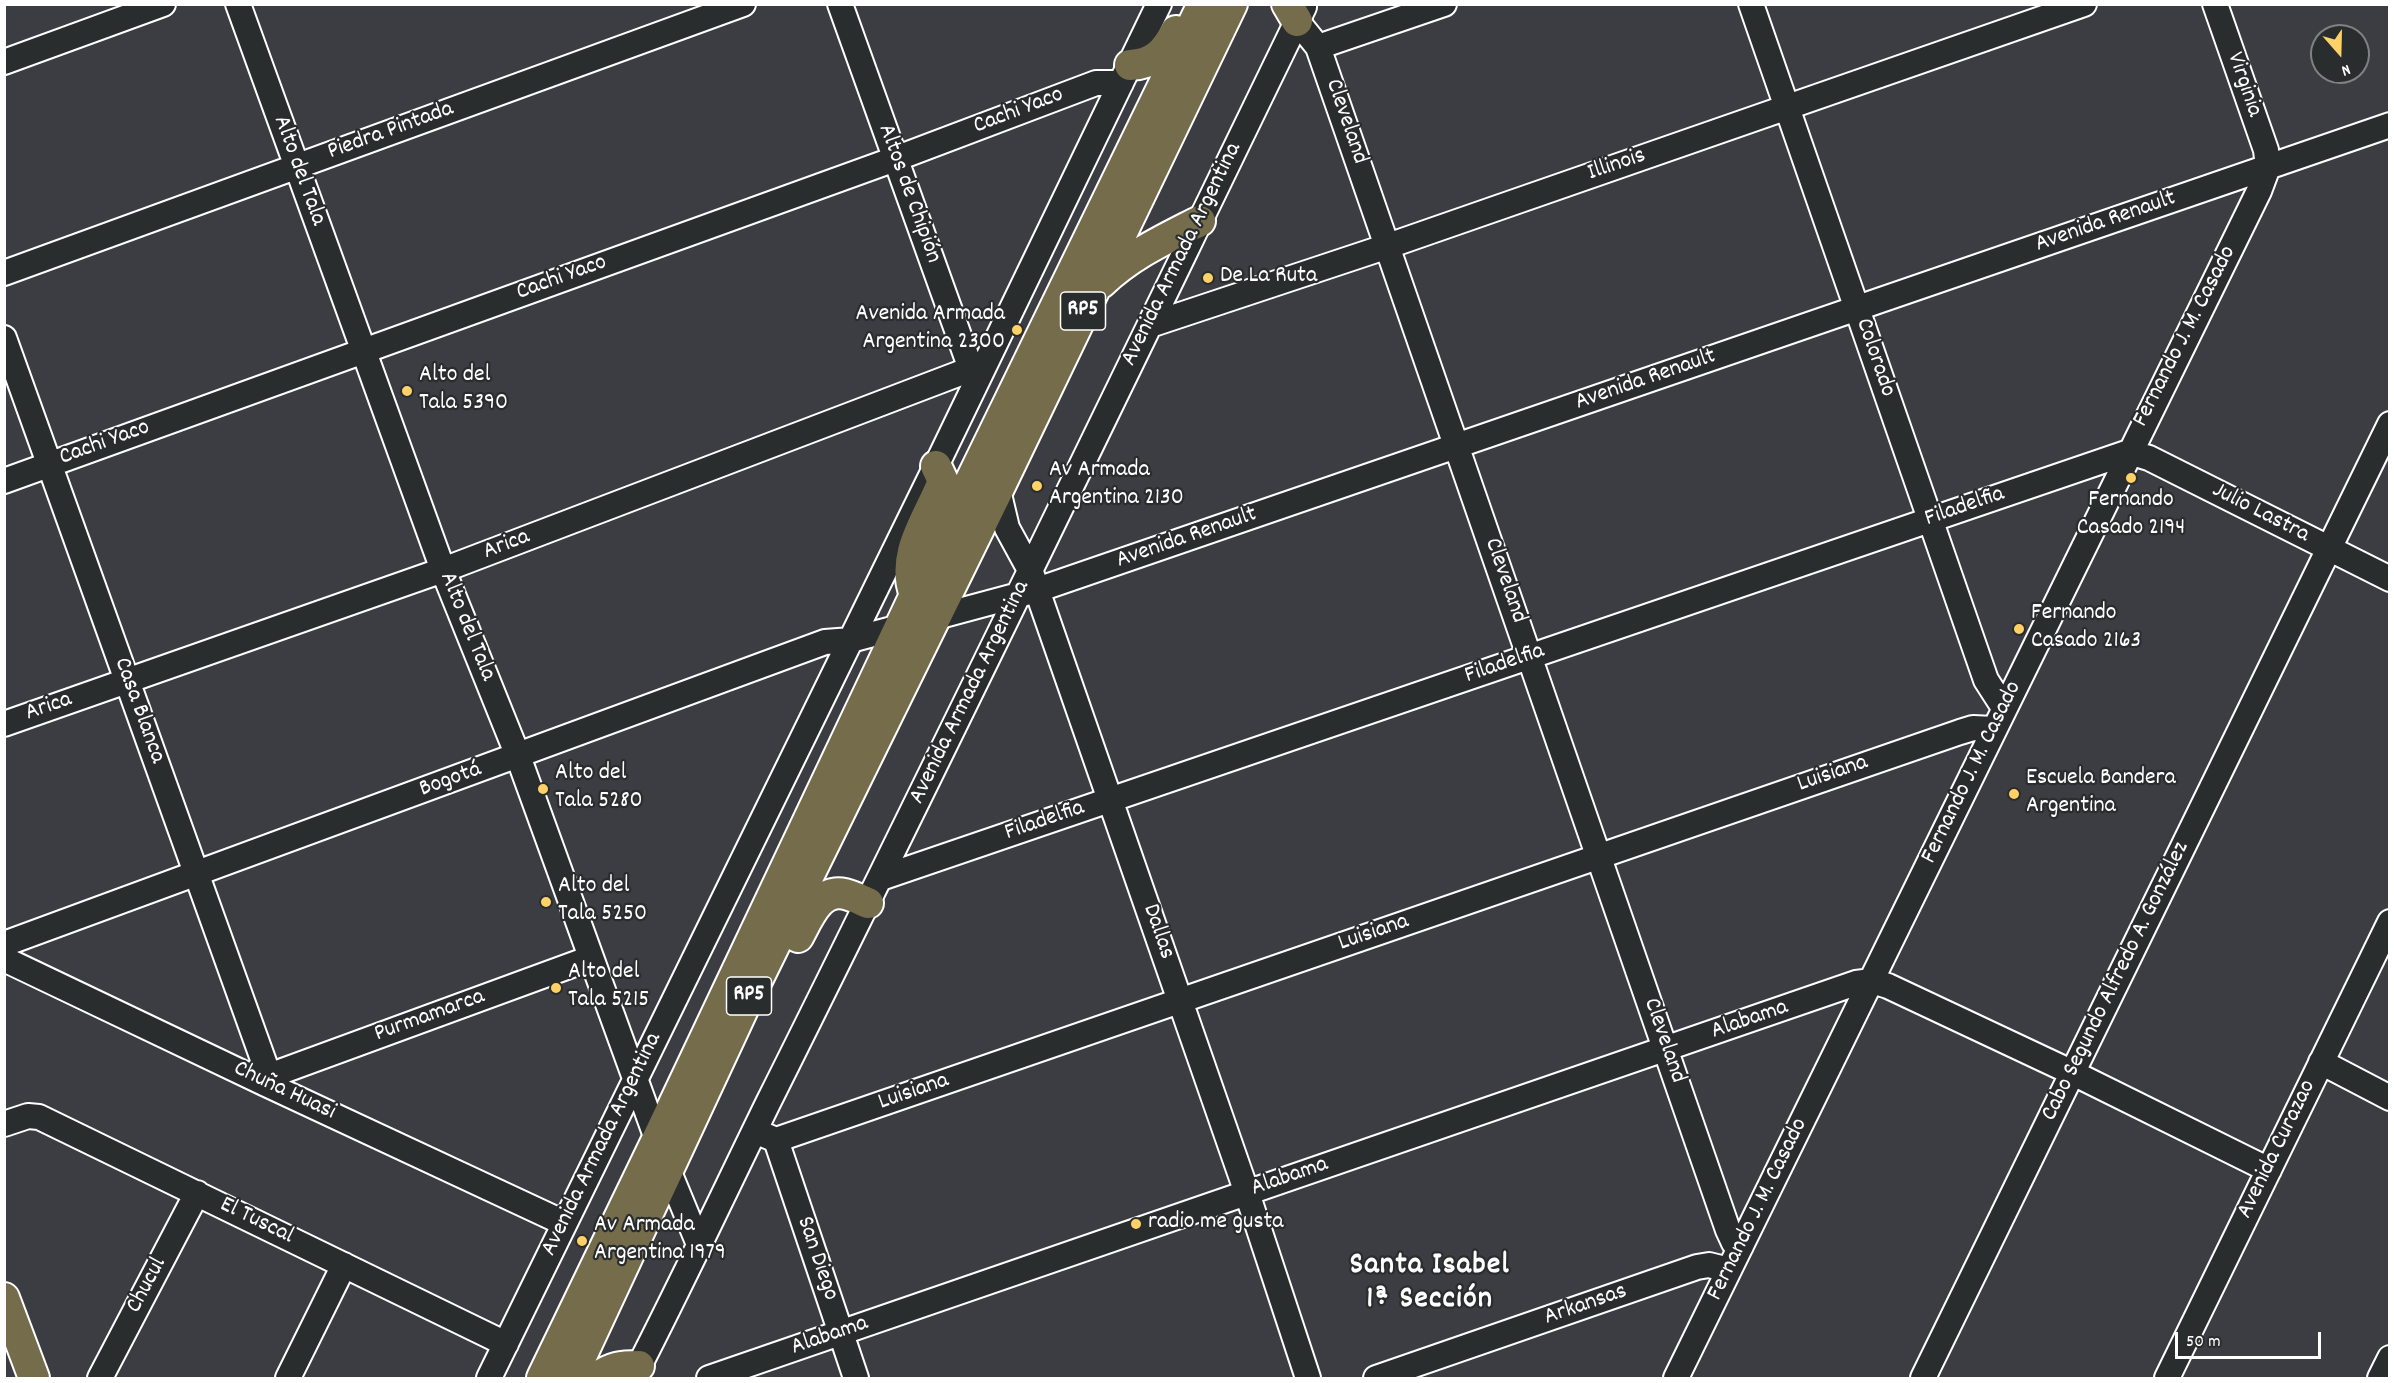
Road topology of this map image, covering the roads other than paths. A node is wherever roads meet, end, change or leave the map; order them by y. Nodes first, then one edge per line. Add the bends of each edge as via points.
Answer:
1 (163, 4) edge
2 (238, 4) edge
3 (743, 4) edge
4 (840, 4) edge
5 (1159, 4) edge
6 (1190, 4) edge
7 (1203, 4) edge
8 (1232, 4) edge
9 (1444, 4) edge
10 (1751, 4) edge
11 (2084, 4) edge
12 (2215, 4) edge
13 (1296, 10) edge
14 (1318, 47) junction
15 (4, 62) edge
16 (1126, 74) junction
17 (1787, 108) junction
18 (2390, 125) edge
19 (895, 159) junction
20 (297, 166) junction
21 (2268, 167) junction
22 (1200, 221) junction
23 (1388, 246) junction
24 (4, 273) edge
25 (1093, 291) junction
26 (1856, 308) junction
27 (1150, 325) junction
28 (4, 338) edge
29 (363, 351) junction
30 (974, 376) junction
31 (2390, 424) edge
32 (1458, 446) junction
33 (2129, 452) junction
34 (50, 464) junction
35 (936, 466) junction
36 (4, 481) edge
37 (998, 490) junction
38 (1930, 520) junction
39 (2329, 548) junction
40 (443, 570) junction
41 (2390, 579) edge
42 (1029, 586) junction
43 (915, 595) junction
44 (935, 618) junction
45 (900, 627) junction
46 (851, 639) junction
47 (1530, 656) junction
48 (128, 681) junction
49 (1999, 718) junction
50 (4, 724) edge
51 (518, 756) junction
52 (1110, 800) junction
53 (1599, 856) junction
54 (197, 874) junction
55 (874, 890) junction
56 (2390, 922) edge
57 (4, 944) edge
58 (591, 958) junction
59 (4, 959) edge
60 (1872, 981) junction
61 (1181, 1001) junction
62 (743, 1009) junction
63 (1666, 1050) junction
64 (2321, 1062) junction
65 (2073, 1073) junction
66 (268, 1080) junction
67 (635, 1080) junction
68 (2390, 1098) edge
69 (4, 1124) edge
70 (765, 1135) junction
71 (657, 1140) junction
72 (2269, 1170) junction
73 (669, 1172) junction
74 (196, 1193) junction
75 (1247, 1193) junction
76 (564, 1223) junction
77 (700, 1246) junction
78 (1741, 1246) junction
79 (344, 1265) junction
80 (1729, 1270) junction
81 (4, 1298) edge
82 (841, 1333) junction
83 (506, 1344) junction
84 (2390, 1358) edge
85 (21, 1363) edge
86 (636, 1372) edge
87 (100, 1378) edge
88 (288, 1378) edge
89 (489, 1378) edge
90 (542, 1378) edge
91 (571, 1378) edge
92 (597, 1378) edge
93 (709, 1378) edge
94 (856, 1378) edge
95 (1308, 1378) edge
96 (1376, 1378) edge
97 (1676, 1378) edge
98 (1923, 1378) edge
99 (2167, 1378) edge
100 (2380, 1378) edge

1 - 15 street
2 - 20 street, Alto del Tala
3 - 20 street, Piedra Pintada
4 - 19 street, Altos de Chipión
5 - 16 street, Avenida Armada Argentina
6 - 16 main road via 1159,57
7 - 43 main road, Avenida Armada Argentina / RP5
8 - 25 main road, RP5
9 - 14 street
10 - 17 street, Colorado
11 - 17 street, Illinois
12 - 21 street, Virginia via 2266,150
13 - 14 street, Cleveland
13 - 22 street, Avenida Armada Argentina
14 - 23 street, Cleveland
16 - 19 street, Cachi Yaco
16 - 30 street, Avenida Armada Argentina
17 - 23 street, Illinois
17 - 26 street, Colorado
18 - 21 street, Avenida Renault
19 - 29 street, Cachi Yaco
19 - 30 street, Altos de Chipión
20 - 24 street, Piedra Pintada
20 - 29 street, Alto del Tala
21 - 26 street, Avenida Renault
21 - 33 street, Fernando J. M. Casado
22 - 25 main road via 1117,267
22 - 27 street, Avenida Armada Argentina
23 - 27 street, Illinois
23 - 32 street, Cleveland
25 - 37 main road, RP5
26 - 32 street, Avenida Renault
26 - 38 street, Colorado
27 - 42 street, Avenida Armada Argentina
28 - 34 street, Casa Blanca
29 - 34 street, Cachi Yaco
29 - 40 street, Alto del Tala
30 - 35 street, Avenida Armada Argentina
30 - 40 street, Arica
31 - 39 street, Cabo Segundo Alfredo A. González
32 - 42 street, Avenida Renault
32 - 47 street, Cleveland
33 - 38 street, Filadelfia
33 - 39 street, Julio Lastra via 2149,458
33 - 49 street, Fernando J. M. Casado
34 - 36 street, Cachi Yaco
34 - 48 street, Casa Blanca
35 - 43 main road via 943,481 912,549 909,570
35 - 46 street, Avenida Armada Argentina
37 - 42 street, Dallas via 1006,528
37 - 44 main road, RP5
38 - 47 street, Filadelfia
38 - 49 street, Colorado
39 - 41 street, Julio Lastra
39 - 65 street, Cabo Segundo Alfredo A. González
40 - 48 street, Arica
40 - 51 street, Alto del Tala
42 - 44 street, Avenida Renault
42 - 52 street, Dallas
42 - 55 street, Avenida Armada Argentina
43 - 45 main road, Avenida Armada Argentina / RP5
44 - 45 street, Avenida Renault
44 - 62 main road, RP5
45 - 46 street, Bogotá
45 - 71 main road, Avenida Armada Argentina / RP5
46 - 51 street, Bogotá via 825,642
46 - 67 street, Avenida Armada Argentina
47 - 52 street, Filadelfia
47 - 53 street, Cleveland
48 - 50 street, Arica
48 - 54 street, Casa Blanca
49 - 53 street, Luisiana
49 - 60 street, Fernando J. M. Casado
51 - 54 street, Bogotá
51 - 58 street, Alto del Tala
52 - 55 street, Filadelfia
52 - 61 street, Dallas
53 - 61 street, Luisiana
53 - 63 street, Cleveland
54 - 57 street, Bogotá
54 - 66 street, Casa Blanca
55 - 62 main road via 823,898 765,994
55 - 70 street, Avenida Armada Argentina
56 - 64 street, Avenida Curazao
58 - 66 street, Purmamarca
58 - 67 street, Alto del Tala
59 - 66 street, Chuña Huasi
60 - 63 street, Alabama via 1856,983
60 - 65 street
60 - 78 street, Fernando J. M. Casado
61 - 70 street, Luisiana
61 - 75 street, Dallas
62 - 73 main road, RP5
63 - 75 street, Alabama
63 - 78 street, Cleveland via 1728,1230 1734,1243
64 - 68 street
64 - 72 street, Avenida Curazao
65 - 72 street
65 - 98 street, Cabo Segundo Alfredo A. González
66 - 76 street, Chuña Huasi
67 - 71 street, Alto del Tala
67 - 76 street, Avenida Armada Argentina
69 - 74 street, El Tuscal via 28,1116 39,1117
70 - 77 street, Avenida Armada Argentina
70 - 82 street, San Diego
71 - 73 street, Alto del Tala
71 - 90 main road, Avenida Armada Argentina / RP5
72 - 99 street, Avenida Curazao
73 - 77 street, Alto del Tala
73 - 91 main road, RP5
74 - 79 street, El Tuscal
74 - 87 street, Chucul
75 - 82 street, Alabama
75 - 95 street, Dallas
76 - 83 street, Avenida Armada Argentina
77 - 86 street, Avenida Armada Argentina
78 - 80 street, Fernando J. M. Casado
79 - 83 street, El Tuscal
79 - 88 street
80 - 96 street, Arkansas via 1709,1265 1697,1267
80 - 97 street, Fernando J. M. Casado
81 - 85 main road
82 - 93 street, Alabama
82 - 94 street, San Diego
83 - 89 street, Avenida Armada Argentina
84 - 100 street
86 - 92 main road via 619,1366

